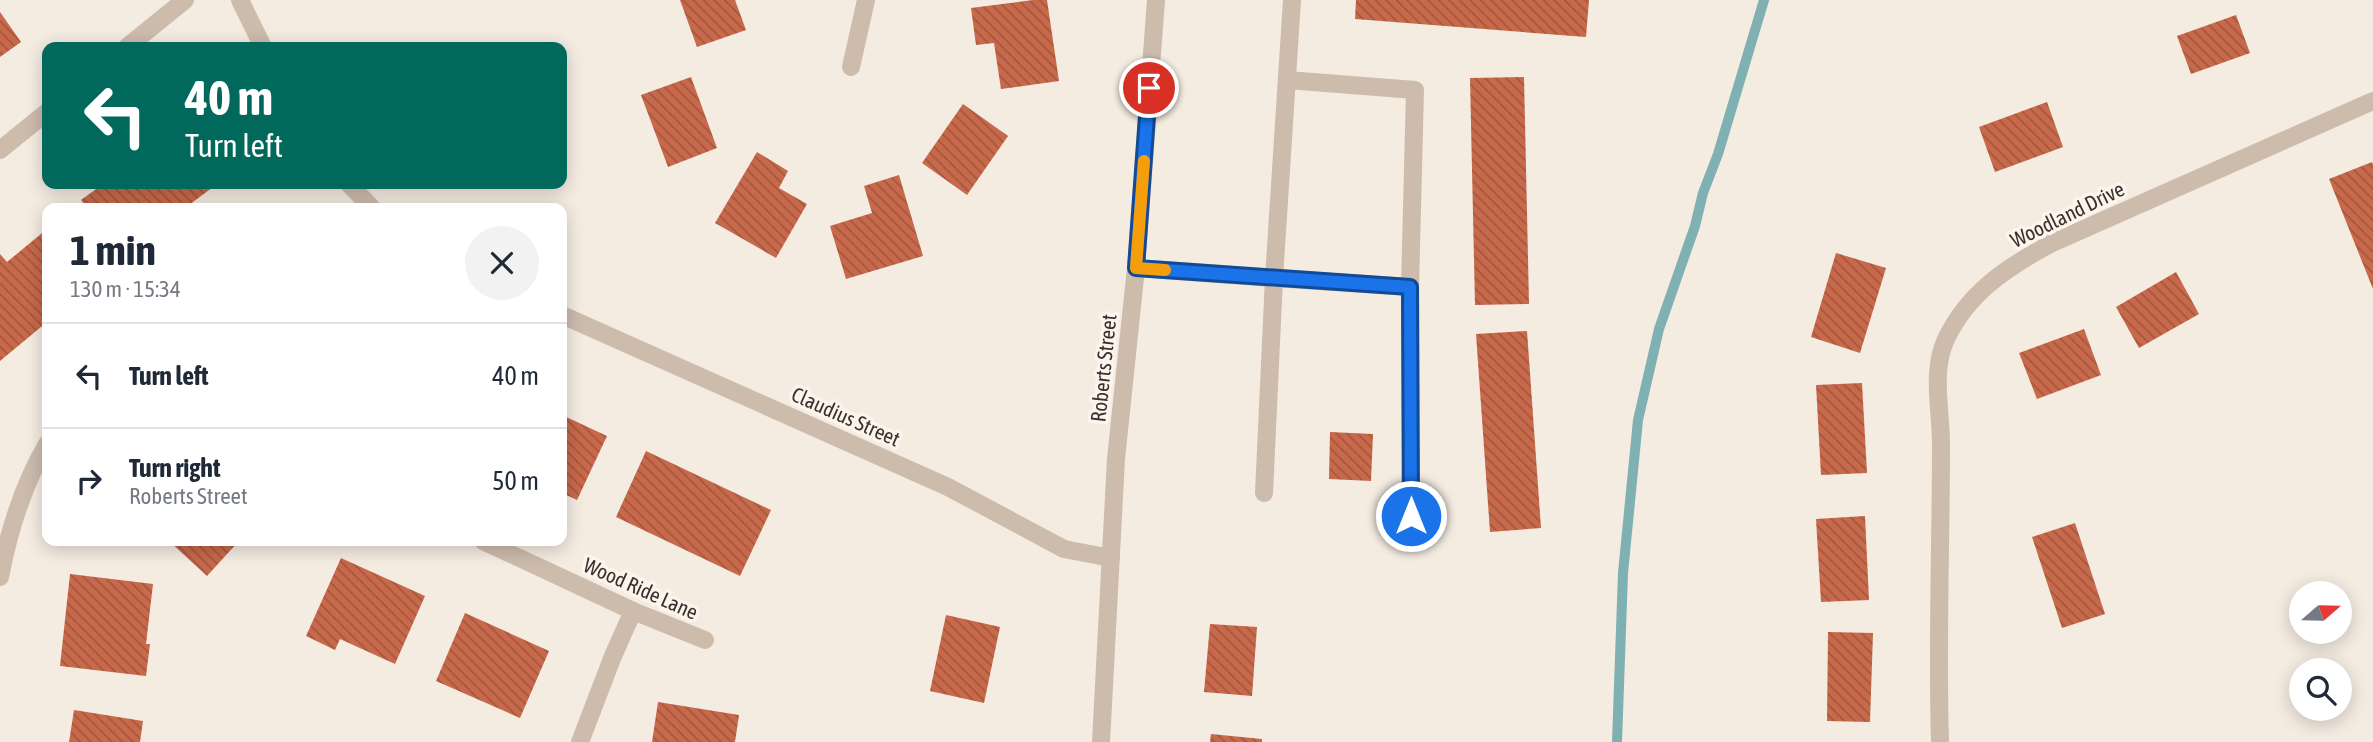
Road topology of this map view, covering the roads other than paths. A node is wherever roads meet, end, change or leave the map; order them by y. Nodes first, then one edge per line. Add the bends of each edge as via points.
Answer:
1 (186, 0) edge
2 (240, 0) edge
3 (866, 0) edge
4 (1156, 0) edge
5 (1292, 0) edge
6 (133, 42) edge
7 (261, 42) edge
8 (851, 67) dead end
9 (1287, 80) junction
10 (2373, 101) edge
11 (42, 116) edge
12 (0, 150) edge
13 (354, 189) edge
14 (367, 203) edge
15 (1136, 268) junction
16 (1275, 278) junction
17 (1410, 287) junction
18 (567, 317) edge
19 (42, 453) edge
20 (1264, 493) dead end
21 (1411, 516) dead end
22 (494, 546) edge
23 (1111, 558) junction
24 (0, 577) edge
25 (634, 611) junction
26 (705, 640) dead end
27 (580, 742) edge
28 (1101, 742) edge
29 (1940, 742) edge

1 - 6 street
2 - 7 street
3 - 8 street
4 - 15 street, Roberts Street
5 - 9 street
9 - 16 street
9 - 17 street via 1415,90
10 - 29 street, Woodland Drive via 2050,244 1999,275 1967,304 1946,341 1937,372
11 - 12 street
13 - 14 street
15 - 16 street
15 - 23 street, Roberts Street via 1116,459
16 - 17 street
16 - 20 street
17 - 21 street
18 - 23 street, Claudius Street via 948,487 1064,548
19 - 24 street via 15,515
22 - 25 street, Wood Ride Lane
23 - 28 street, Roberts Street
25 - 26 street, Wood Ride Lane
25 - 27 street

